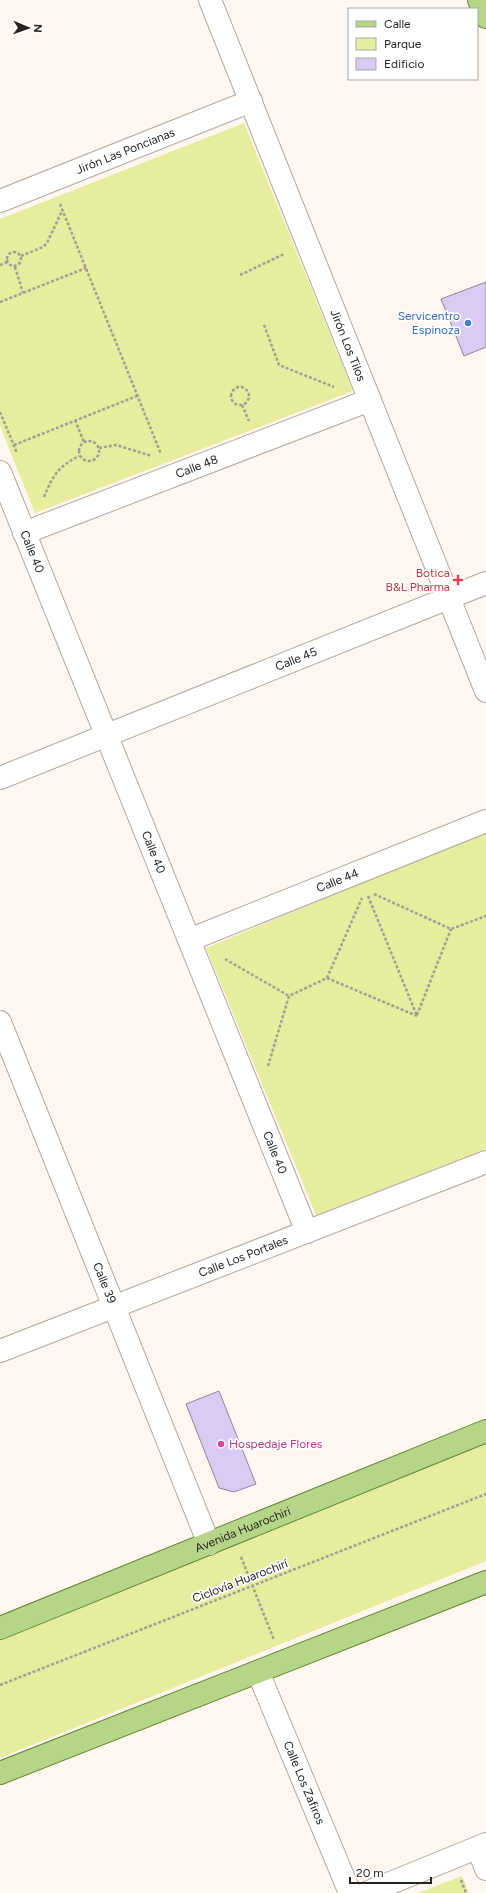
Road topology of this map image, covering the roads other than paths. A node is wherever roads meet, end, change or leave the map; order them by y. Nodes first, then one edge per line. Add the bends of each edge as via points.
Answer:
1 (210, 0) edge
2 (479, 0) edge
3 (486, 16) edge
4 (251, 101) junction
5 (0, 201) edge
6 (370, 400) junction
7 (0, 472) edge
8 (24, 533) junction
9 (486, 583) edge
10 (449, 598) junction
11 (486, 691) edge
12 (106, 735) junction
13 (0, 778) edge
14 (486, 821) edge
15 (189, 940) junction
16 (0, 1022) edge
17 (486, 1162) edge
18 (307, 1232) junction
19 (114, 1307) junction
20 (0, 1351) edge
21 (486, 1431) edge
22 (209, 1544) junction
23 (486, 1582) edge
24 (0, 1628) edge
25 (258, 1672) junction
26 (0, 1773) edge
27 (482, 1846) edge
28 (486, 1869) edge
29 (350, 1893) edge
30 (366, 1893) edge

1 - 4 street, Jirón Los Tilos
2 - 3 main road
4 - 5 street, Jirón Las Poncianas
4 - 6 street, Jirón Los Tilos
6 - 8 street, Calle 48
6 - 10 street, Jirón Los Tilos
7 - 8 street, Calle 40
8 - 12 street, Calle 40
9 - 10 street, Calle 45
10 - 11 street, Jirón Los Tilos
10 - 12 street, Calle 45
12 - 13 street, Calle 45
12 - 15 street, Calle 40
14 - 15 street, Calle 44
15 - 18 street, Calle 40
16 - 19 street, Calle 39
17 - 18 street, Calle Los Portales
18 - 19 street, Calle Los Portales
19 - 20 street, Calle Los Portales
19 - 22 street, Calle 39
21 - 22 main road, Avenida Huarochiri
22 - 24 main road, Avenida Huarochiri
23 - 25 main road
25 - 26 main road
25 - 29 street, Calle Los Zafiros
27 - 28 street
27 - 30 street

